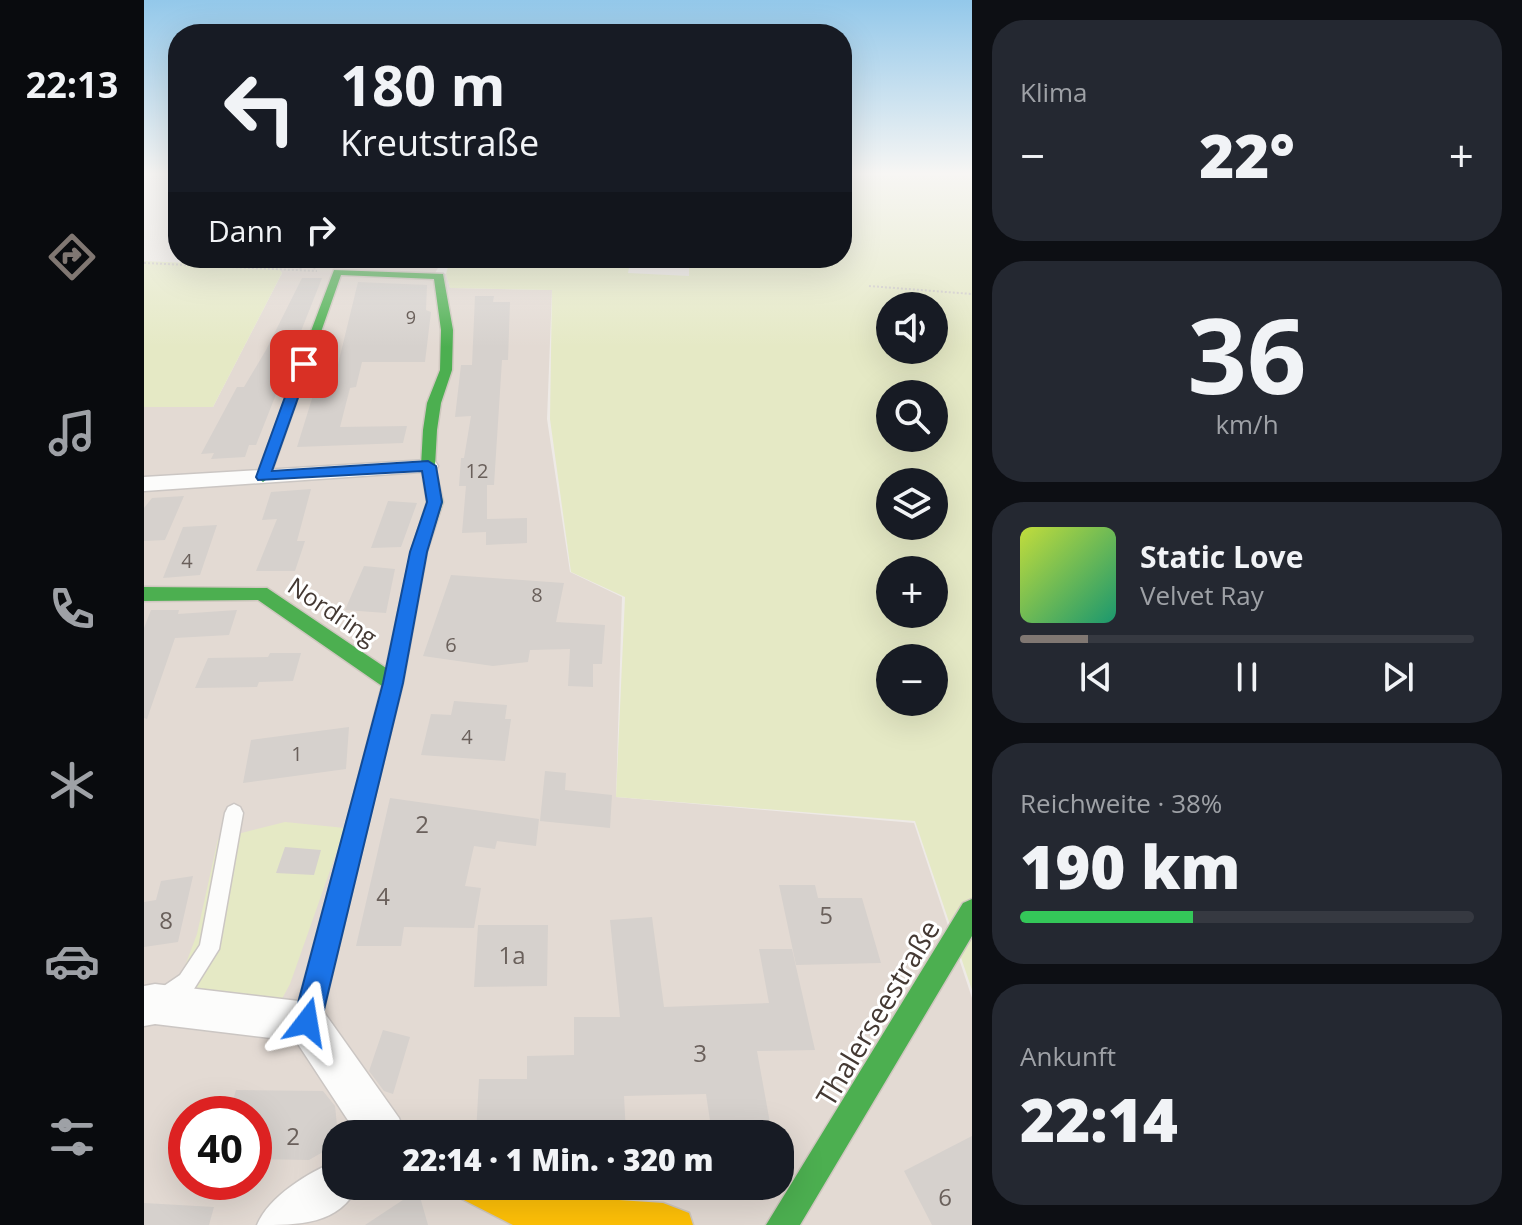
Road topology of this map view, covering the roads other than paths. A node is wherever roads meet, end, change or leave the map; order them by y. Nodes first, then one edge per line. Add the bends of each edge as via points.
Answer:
1 (428, 466) junction
2 (263, 477) junction
3 (144, 484) edge
4 (144, 594) edge
5 (393, 683) junction
6 (234, 813) dead end
7 (972, 912) edge
8 (150, 1005) edge
9 (307, 1022) junction
10 (374, 1120) edge
11 (322, 1194) edge
12 (496, 1200) edge
13 (281, 1225) edge
14 (677, 1225) edge
15 (782, 1225) edge

1 - 2 street
1 - 2 street via 434,403 446,370 439,276 337,272
1 - 5 street via 435,502 419,552
2 - 3 street
4 - 5 street, Nordring via 261,593
5 - 9 street
6 - 8 lane via 209,949 187,982
7 - 15 street, Thalerseestraße
8 - 9 street
9 - 10 street
11 - 13 street
12 - 14 street via 513,1209 663,1219

